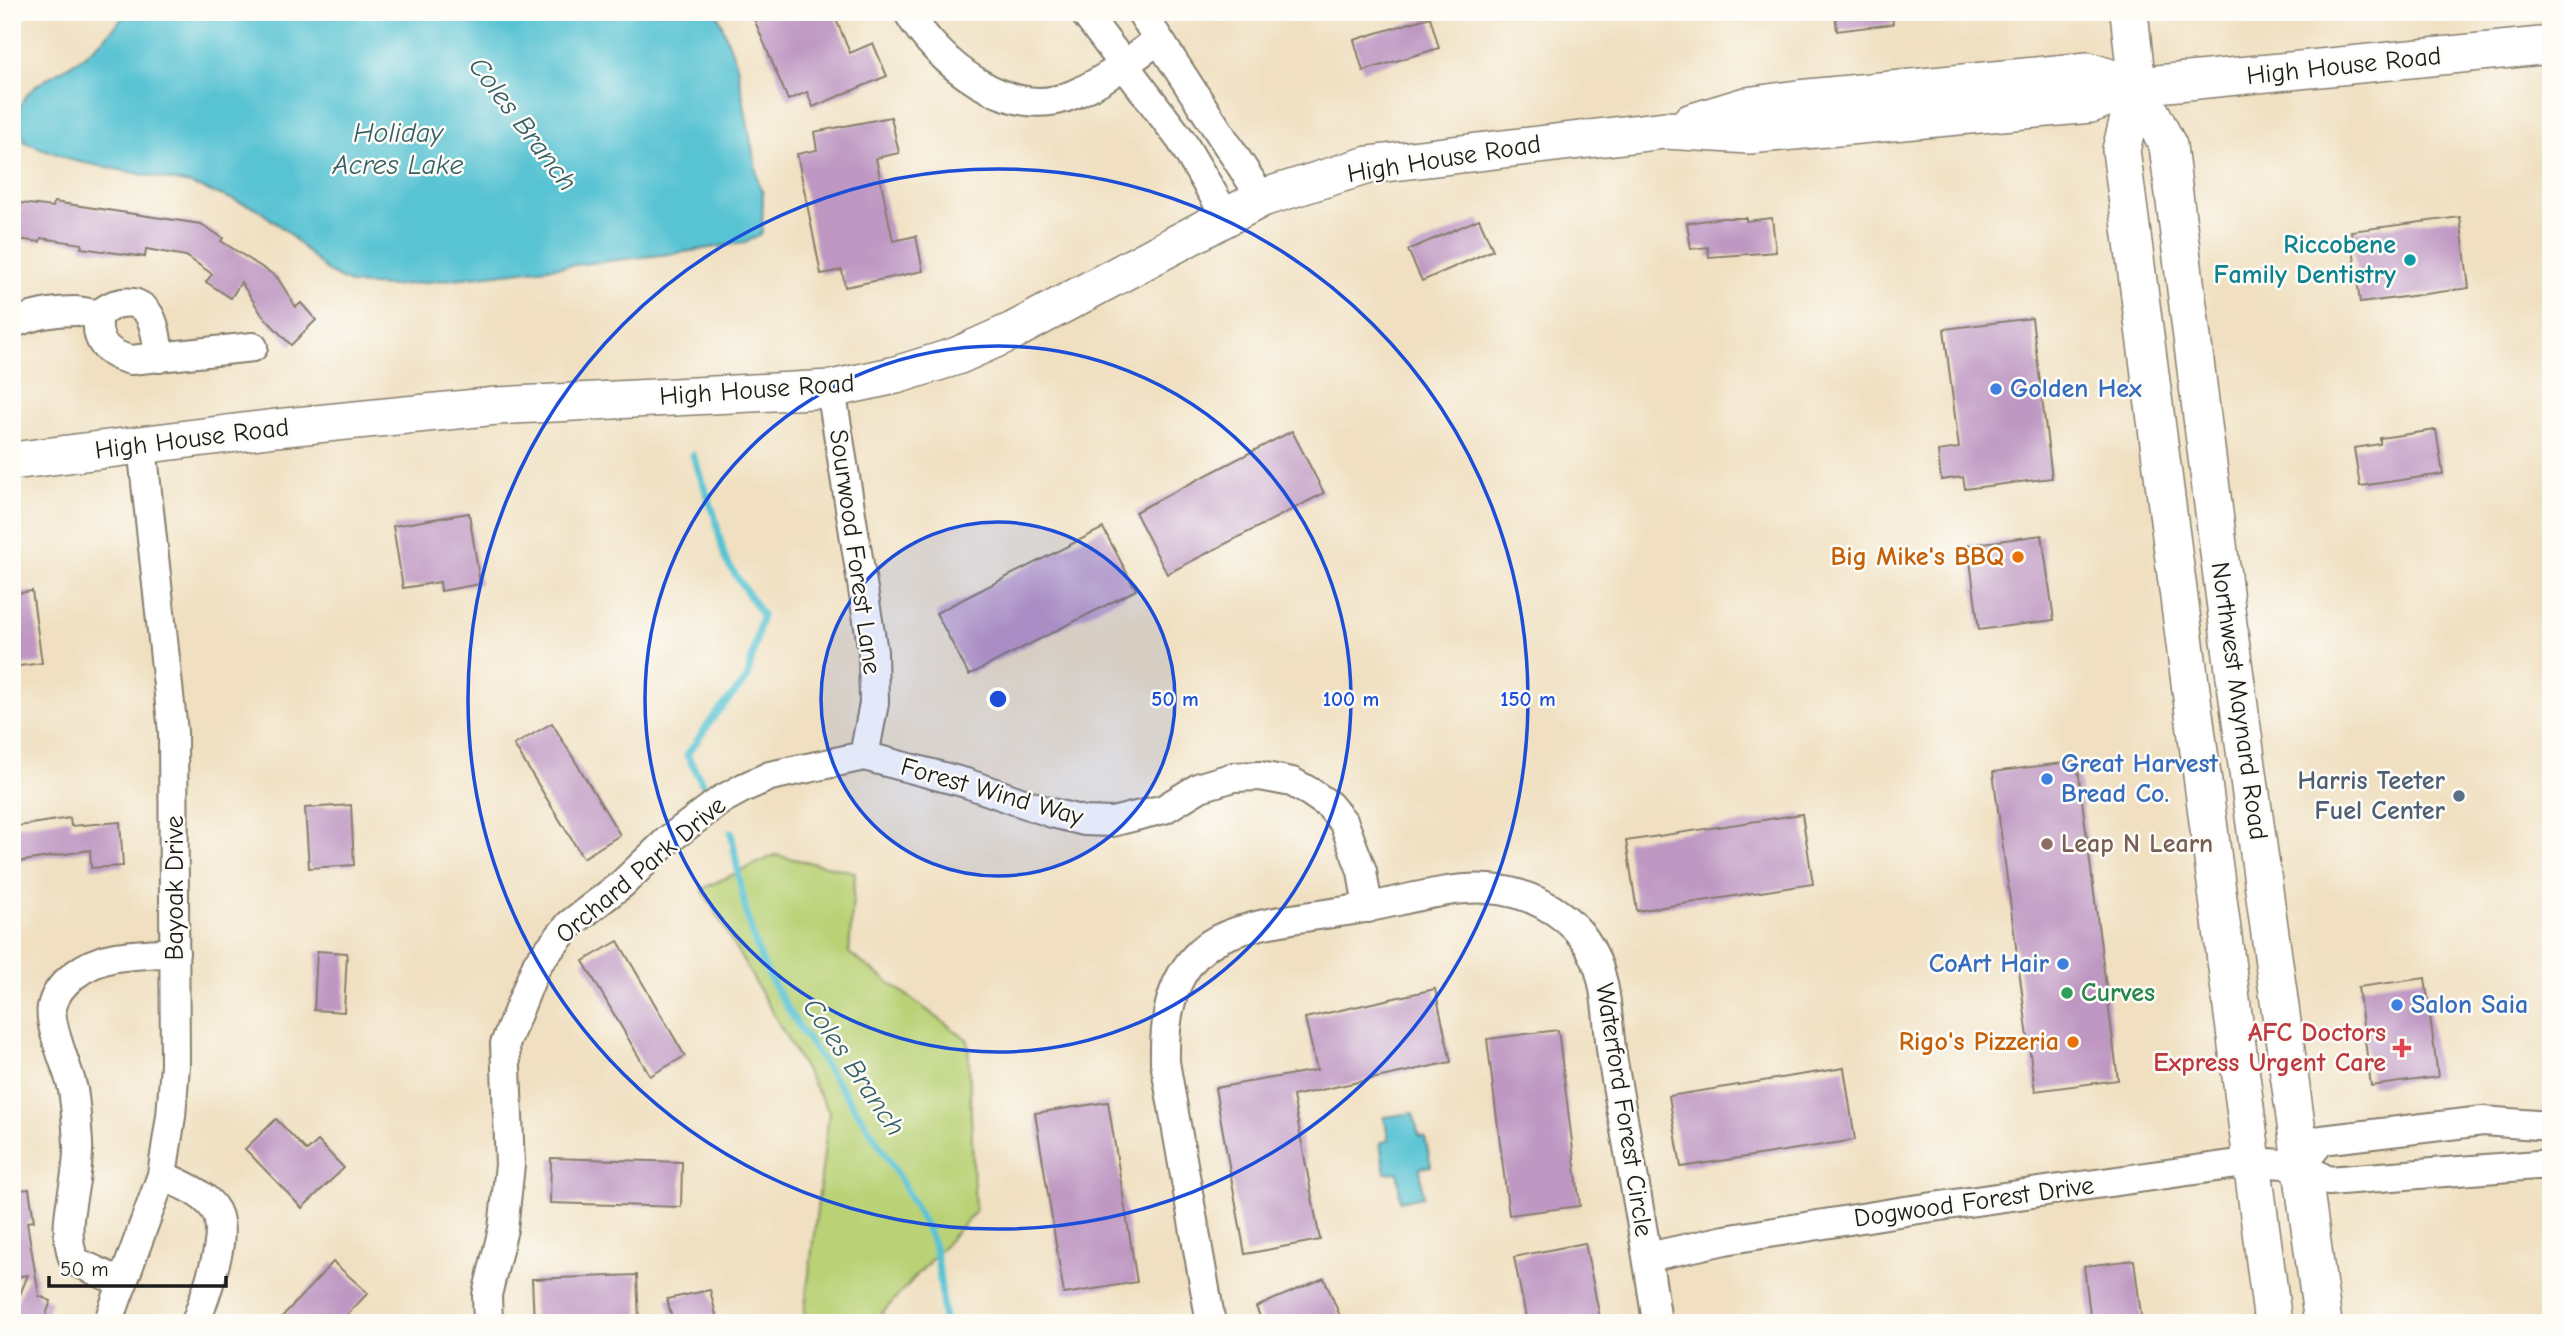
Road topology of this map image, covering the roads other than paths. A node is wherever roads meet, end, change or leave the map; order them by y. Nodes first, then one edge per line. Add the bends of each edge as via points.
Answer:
1 (908, 12) edge
2 (1084, 12) edge
3 (1141, 12) edge
4 (2129, 12) edge
5 (1158, 40) junction
6 (2551, 45) edge
7 (1124, 65) junction
8 (2137, 86) junction
9 (1262, 198) junction
10 (1226, 216) junction
11 (99, 314) junction
12 (12, 324) edge
13 (254, 347) dead end
14 (159, 358) junction
15 (831, 389) junction
16 (142, 446) junction
17 (12, 461) edge
18 (864, 755) junction
19 (1368, 908) junction
20 (175, 952) junction
21 (2551, 1126) edge
22 (2252, 1162) junction
23 (2551, 1164) edge
24 (2301, 1165) junction
25 (162, 1175) junction
26 (1648, 1257) junction
27 (122, 1283) junction
28 (108, 1323) edge
29 (196, 1323) edge
30 (488, 1323) edge
31 (1210, 1323) edge
32 (1657, 1323) edge
33 (2273, 1323) edge
34 (2323, 1323) edge

1 - 7 street via 954,67 982,86 1019,99 1052,101 1071,96
2 - 7 street
3 - 5 street
4 - 8 main road, Northwest Maynard Road
5 - 7 street
5 - 9 street
6 - 8 main road, High House Road
7 - 10 street via 1181,140
8 - 9 main road, High House Road via 2091,104 1749,135 1665,130 1368,165
8 - 22 main road, Northwest Maynard Road via 2120,150
8 - 24 main road, Northwest Maynard Road via 2168,146
9 - 10 main road, High House Road
10 - 15 main road, High House Road via 1013,331 957,356
11 - 12 street via 56,312
11 - 14 street via 96,330 100,340 117,357
11 - 14 street via 116,304 143,307 154,321
13 - 14 street
15 - 16 main road, High House Road via 496,406
15 - 18 street, Sourwood Forest Lane via 873,652 874,703
16 - 17 main road, High House Road
16 - 20 street, Bayoak Drive via 173,732
18 - 19 street, Forest Wind Way via 1084,821 1135,818 1164,809 1200,787 1234,777 1292,782 1329,805 1344,823 1362,871
18 - 30 street, Orchard Park Drive via 770,776 721,800 570,924 537,964 505,1044 510,1165 503,1229 487,1295
19 - 26 street, Waterford Forest Circle via 1422,895 1488,888 1542,904 1567,920 1584,939 1602,972
19 - 31 street, Waterford Forest Circle via 1259,925 1228,936 1206,946 1191,962 1171,997 1164,1031 1165,1062
20 - 25 street, Bayoak Drive via 175,1065
20 - 27 street via 110,958 91,967 61,986 51,1011 77,1121 78,1153 69,1203 70,1249 74,1261
21 - 24 street via 2483,1121 2322,1140
22 - 24 street, Dogwood Forest Drive
22 - 26 street, Dogwood Forest Drive via 1893,1213
22 - 33 main road, Northwest Maynard Road
23 - 24 street via 2328,1181
24 - 34 main road, Northwest Maynard Road
25 - 27 street, Bayoak Drive
25 - 29 street via 208,1201 221,1232
26 - 32 street, Waterford Forest Circle
27 - 28 street, Bayoak Drive

